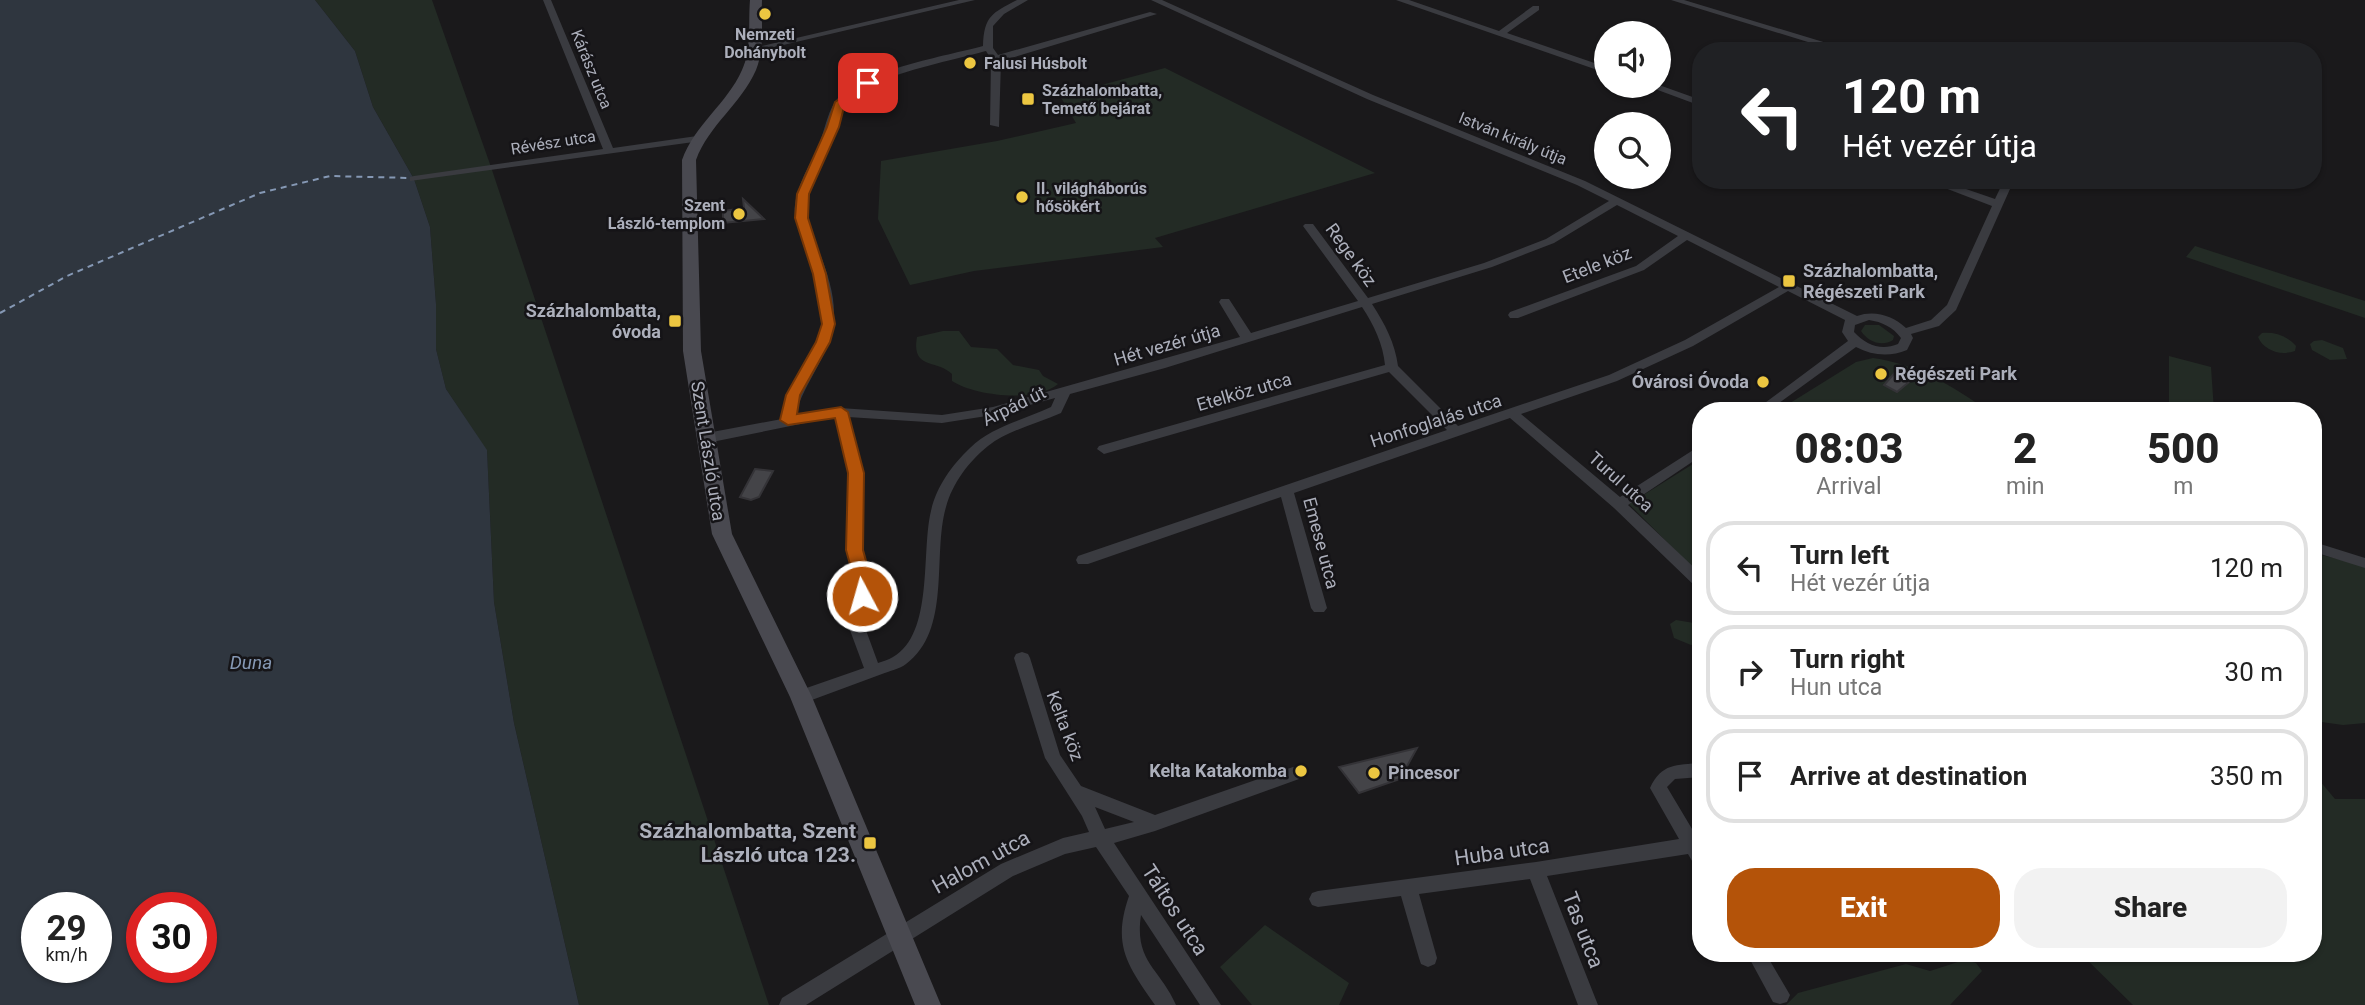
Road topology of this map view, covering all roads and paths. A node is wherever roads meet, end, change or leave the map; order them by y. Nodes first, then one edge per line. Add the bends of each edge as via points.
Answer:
1 (547, 0) edge
2 (756, 0) edge
3 (971, 0) edge
4 (1024, 0) edge
5 (1155, 0) edge
6 (1400, 0) edge
7 (1675, 0) edge
8 (1536, 8) dead end
9 (1153, 14) dead end
10 (1500, 34) junction
11 (1817, 42) edge
12 (988, 48) junction
13 (754, 49) junction
14 (996, 59) junction
15 (1594, 66) edge
16 (1671, 93) edge
17 (1692, 100) edge
18 (995, 125) dead end
19 (697, 139) junction
20 (608, 149) junction
21 (414, 178) dead end
22 (1955, 189) edge
23 (2005, 189) edge
24 (1617, 201) junction
25 (1998, 204) junction
26 (1309, 226) dead end
27 (1686, 236) junction
28 (1787, 287) junction
29 (1225, 302) dead end
30 (1365, 304) junction
31 (1514, 315) dead end
32 (1853, 319) junction
33 (1904, 332) junction
34 (1248, 339) junction
35 (1856, 341) junction
36 (1392, 367) junction
37 (1065, 392) junction
38 (1772, 402) edge
39 (841, 412) junction
40 (1513, 414) junction
41 (788, 420) junction
42 (1455, 431) junction
43 (706, 438) junction
44 (1104, 449) dead end
45 (1692, 456) edge
46 (1286, 489) junction
47 (1619, 504) junction
48 (2322, 550) edge
49 (1083, 560) dead end
50 (2365, 563) edge
51 (1692, 574) edge
52 (1319, 608) dead end
53 (1022, 658) dead end
54 (873, 671) junction
55 (801, 698) junction
56 (1692, 771) edge
57 (1293, 774) dead end
58 (1072, 791) junction
59 (1155, 823) junction
60 (1101, 839) junction
61 (1692, 844) edge
62 (1692, 853) edge
63 (1536, 870) junction
64 (1408, 887) junction
65 (1138, 896) junction
66 (1318, 900) dead end
67 (897, 936) junction
68 (1428, 958) dead end
69 (1761, 962) edge
70 (1780, 995) dead end
71 (789, 1005) edge
72 (928, 1005) edge
73 (1166, 1005) edge
74 (1211, 1005) edge
75 (1588, 1005) edge

1 - 20 street, Kárász utca
2 - 13 street, Szent László utca
3 - 13 street
4 - 12 street via 991,21
5 - 24 street, István király útja
6 - 10 street
7 - 11 street
8 - 10 street
9 - 14 street
10 - 15 street
12 - 14 street
12 - 41 street via 881,79 854,90 840,102 801,206 828,324 793,395
13 - 19 street, Szent László utca via 748,73
14 - 18 street
16 - 17 street
19 - 20 street, Révész utca
19 - 43 street, Szent László utca via 689,160 689,270 692,351
20 - 21 street, Révész utca
22 - 25 street
23 - 25 street
24 - 27 street, István király útja
24 - 30 street, Hét vezér útja via 1526,251
25 - 33 street via 1952,307 1935,323
26 - 30 street, Rege köz
27 - 28 street, István király útja
27 - 31 street, Etele köz via 1640,268
28 - 32 street, István király útja
28 - 40 street, Honfoglalás utca via 1651,362
29 - 34 street
30 - 34 street, Hét vezér útja
30 - 36 street, Rege köz via 1392,353
32 - 33 street via 1878,318
32 - 35 street via 1848,331
33 - 35 street via 1906,343 1890,351
34 - 37 street, Hét vezér útja
35 - 38 street
36 - 42 street
36 - 44 street, Etelköz utca
37 - 39 street, Hét vezér útja via 968,416 909,418
37 - 54 street, Árpád út via 1056,410 988,440 956,473 937,511 930,593 919,641 900,661
39 - 41 street, Hét vezér útja
39 - 54 street via 856,473 855,550 864,586 852,614
40 - 42 street, Honfoglalás utca
40 - 47 street, Turul utca
41 - 43 street, Hét vezér útja
42 - 46 street, Honfoglalás utca
43 - 55 street, Szent László utca via 722,534
45 - 47 street
46 - 49 street, Honfoglalás utca
46 - 52 street, Emese utca
47 - 51 street, Turul utca
48 - 50 street
53 - 58 street, Kelta köz via 1053,758
54 - 55 street, Árpád út
55 - 67 street, Szent László utca
56 - 61 street via 1669,773 1658,788
57 - 59 street, Halom utca
58 - 59 street
58 - 60 street, Kelta köz
59 - 60 street, Halom utca
60 - 65 street, Táltos utca
60 - 67 street, Halom utca via 1063,846 1007,870
62 - 63 street, Huba utca
63 - 64 street, Huba utca
63 - 75 street, Tas utca
64 - 66 street, Huba utca
64 - 68 street
65 - 73 street via 1127,936 1133,955
65 - 74 street, Táltos utca
67 - 71 street, Halom utca
67 - 72 street, Szent László utca
69 - 70 street

